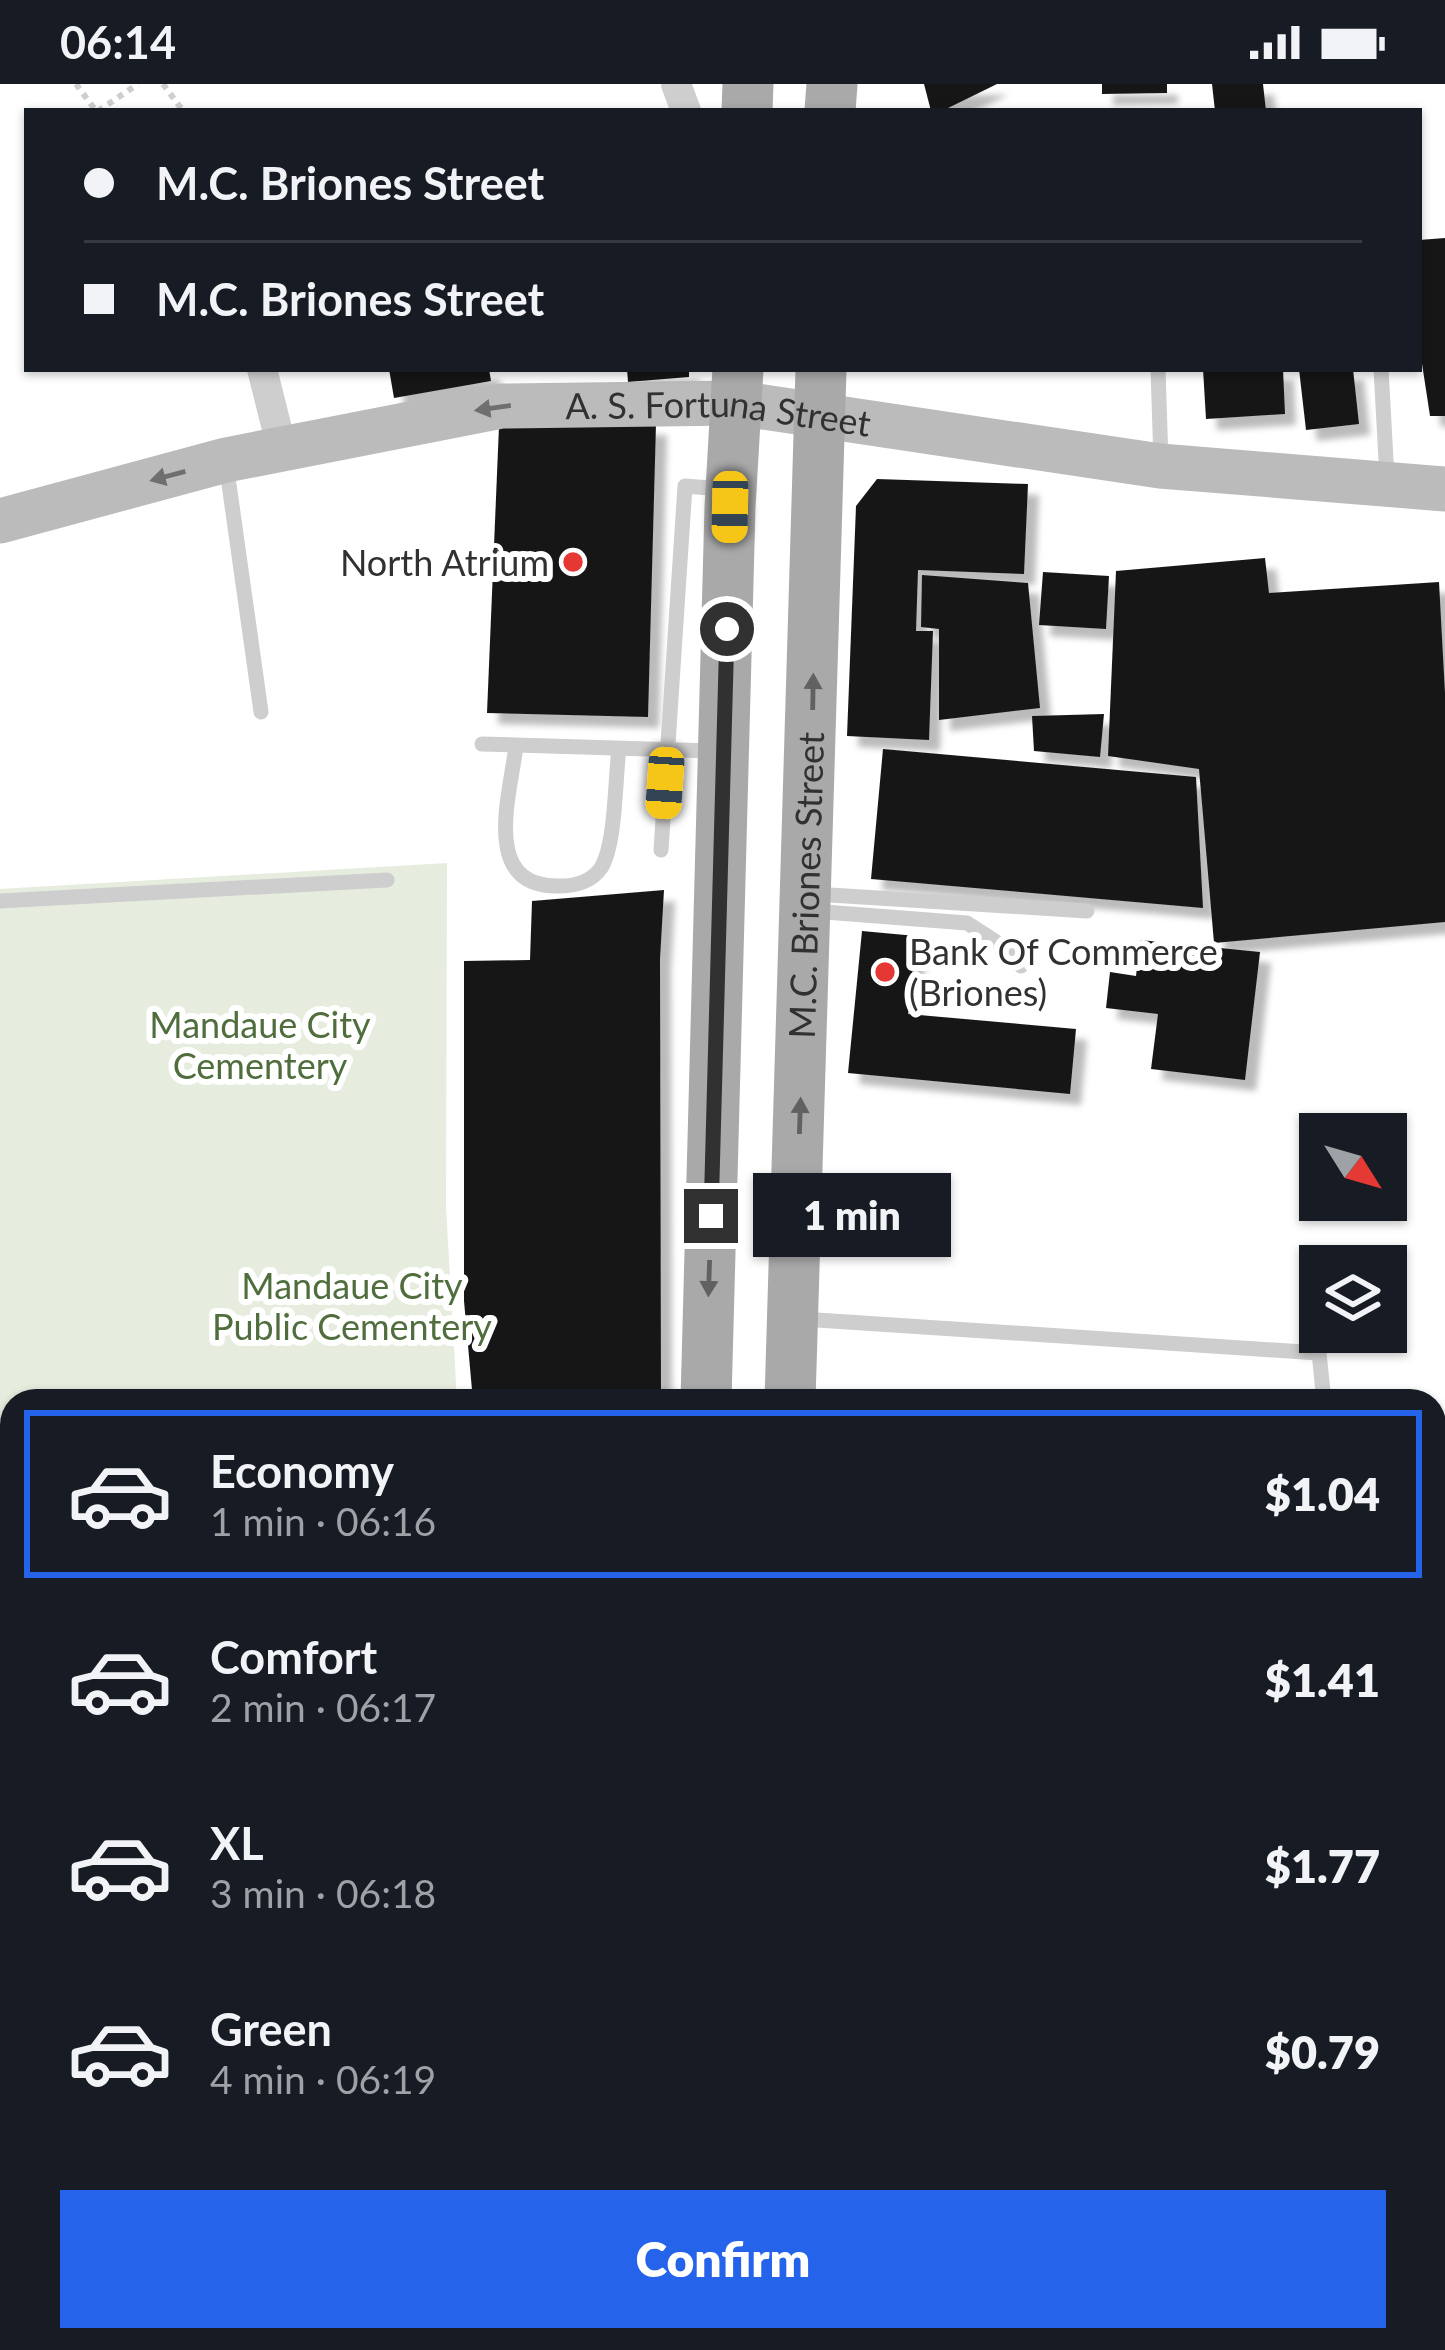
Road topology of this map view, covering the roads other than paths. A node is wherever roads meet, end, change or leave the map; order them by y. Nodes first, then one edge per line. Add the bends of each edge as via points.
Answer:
1 (263, 372) edge
2 (1158, 372) edge
3 (1381, 372) edge
4 (737, 386) edge
5 (820, 393) edge
6 (282, 449) junction
7 (226, 460) junction
8 (1160, 466) junction
9 (1388, 487) junction
10 (1445, 489) edge
11 (731, 490) junction
12 (0, 521) edge
13 (261, 712) dead end
14 (482, 744) dead end
15 (516, 746) junction
16 (619, 749) junction
17 (667, 750) junction
18 (724, 752) junction
19 (661, 850) dead end
20 (386, 880) dead end
21 (0, 901) edge
22 (807, 902) junction
23 (1087, 911) dead end
24 (1021, 966) dead end
25 (792, 1318) junction
26 (706, 1389) edge
27 (790, 1389) edge
28 (1323, 1389) edge

1 - 6 street
2 - 8 lane
3 - 9 lane
4 - 5 street, A. S. Fortuna Street
4 -> 6 street, A. S. Fortuna Street via 502,406
4 - 11 main road
5 - 8 street, A. S. Fortuna Street
22 -> 5 main road, M.C. Briones Street
6 - 7 street, A. S. Fortuna Street
7 -> 12 street, A. S. Fortuna Street
7 - 13 lane
8 - 9 street, A. S. Fortuna Street
9 - 10 street, A. S. Fortuna Street
11 - 17 lane via 685,486
11 - 18 main road
14 - 15 lane
15 - 16 lane
15 - 16 lane via 508,860 543,886 578,886 600,869
16 - 17 lane
17 - 18 lane
17 - 19 lane
18 -> 26 main road
20 - 21 lane
22 - 23 lane
22 - 24 lane via 967,923
25 -> 22 main road, M.C. Briones Street
25 - 27 main road, M.C. Briones Street
25 - 28 lane via 1319,1352

